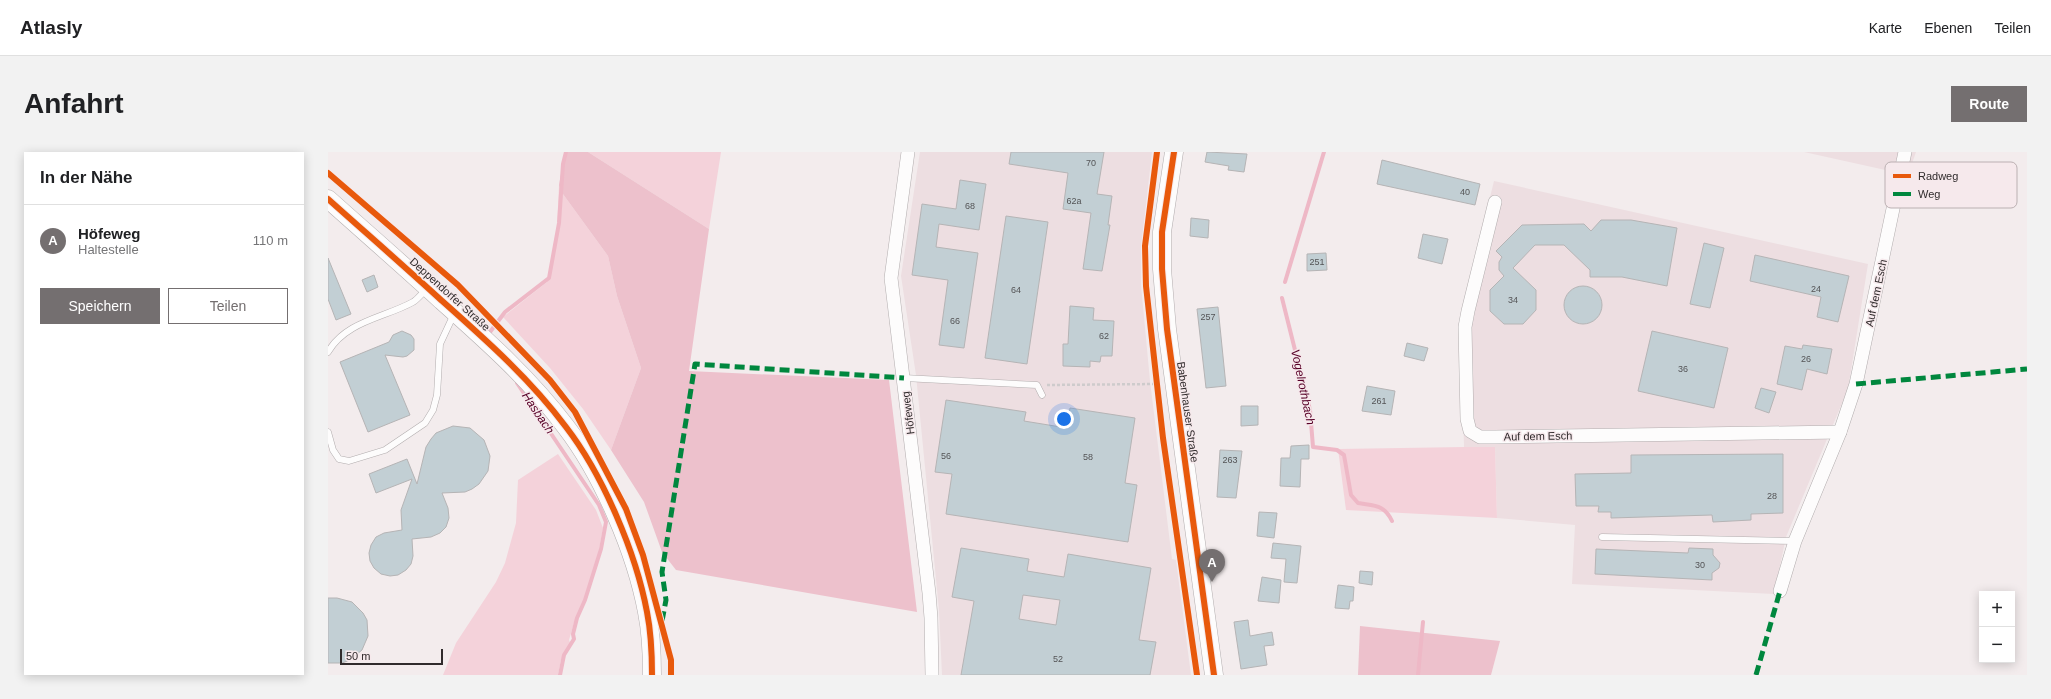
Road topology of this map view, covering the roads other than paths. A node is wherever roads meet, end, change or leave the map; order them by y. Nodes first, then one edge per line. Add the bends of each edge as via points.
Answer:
1 (908, 152) edge
2 (1174, 152) edge
3 (1906, 152) edge
4 (1904, 162) edge
5 (328, 199) edge
6 (1495, 202) dead end
7 (1894, 208) edge
8 (428, 288) junction
9 (455, 312) junction
10 (328, 352) edge
11 (904, 378) junction
12 (1042, 396) dead end
13 (328, 432) edge
14 (1840, 432) junction
15 (1602, 537) dead end
16 (1795, 541) junction
17 (1780, 590) dead end
18 (652, 675) edge
19 (932, 675) edge
20 (1214, 675) edge

1 - 11 street, Höfeweg via 891,278
2 - 20 street, Babenhauser Straße via 1162,232 1166,329
3 - 4 street, Auf dem Esch
5 - 8 street, Deppendorfer Straße
6 - 14 street, Auf dem Esch via 1465,328 1467,419 1470,431 1480,437
7 - 14 street, Auf dem Esch via 1856,384
8 - 9 street, Deppendorfer Straße
8 - 10 lane via 414,301 344,333
9 - 13 lane via 440,344 437,395 434,410 425,423 385,450 349,461 339,459 333,450
9 - 18 street, Deppendorfer Straße via 538,392 589,461 610,500 629,551 647,612
11 - 12 lane via 1037,385
11 - 19 street, Höfeweg via 929,593
14 - 16 street, Auf dem Esch
15 - 16 lane
16 - 17 street, Auf dem Esch

